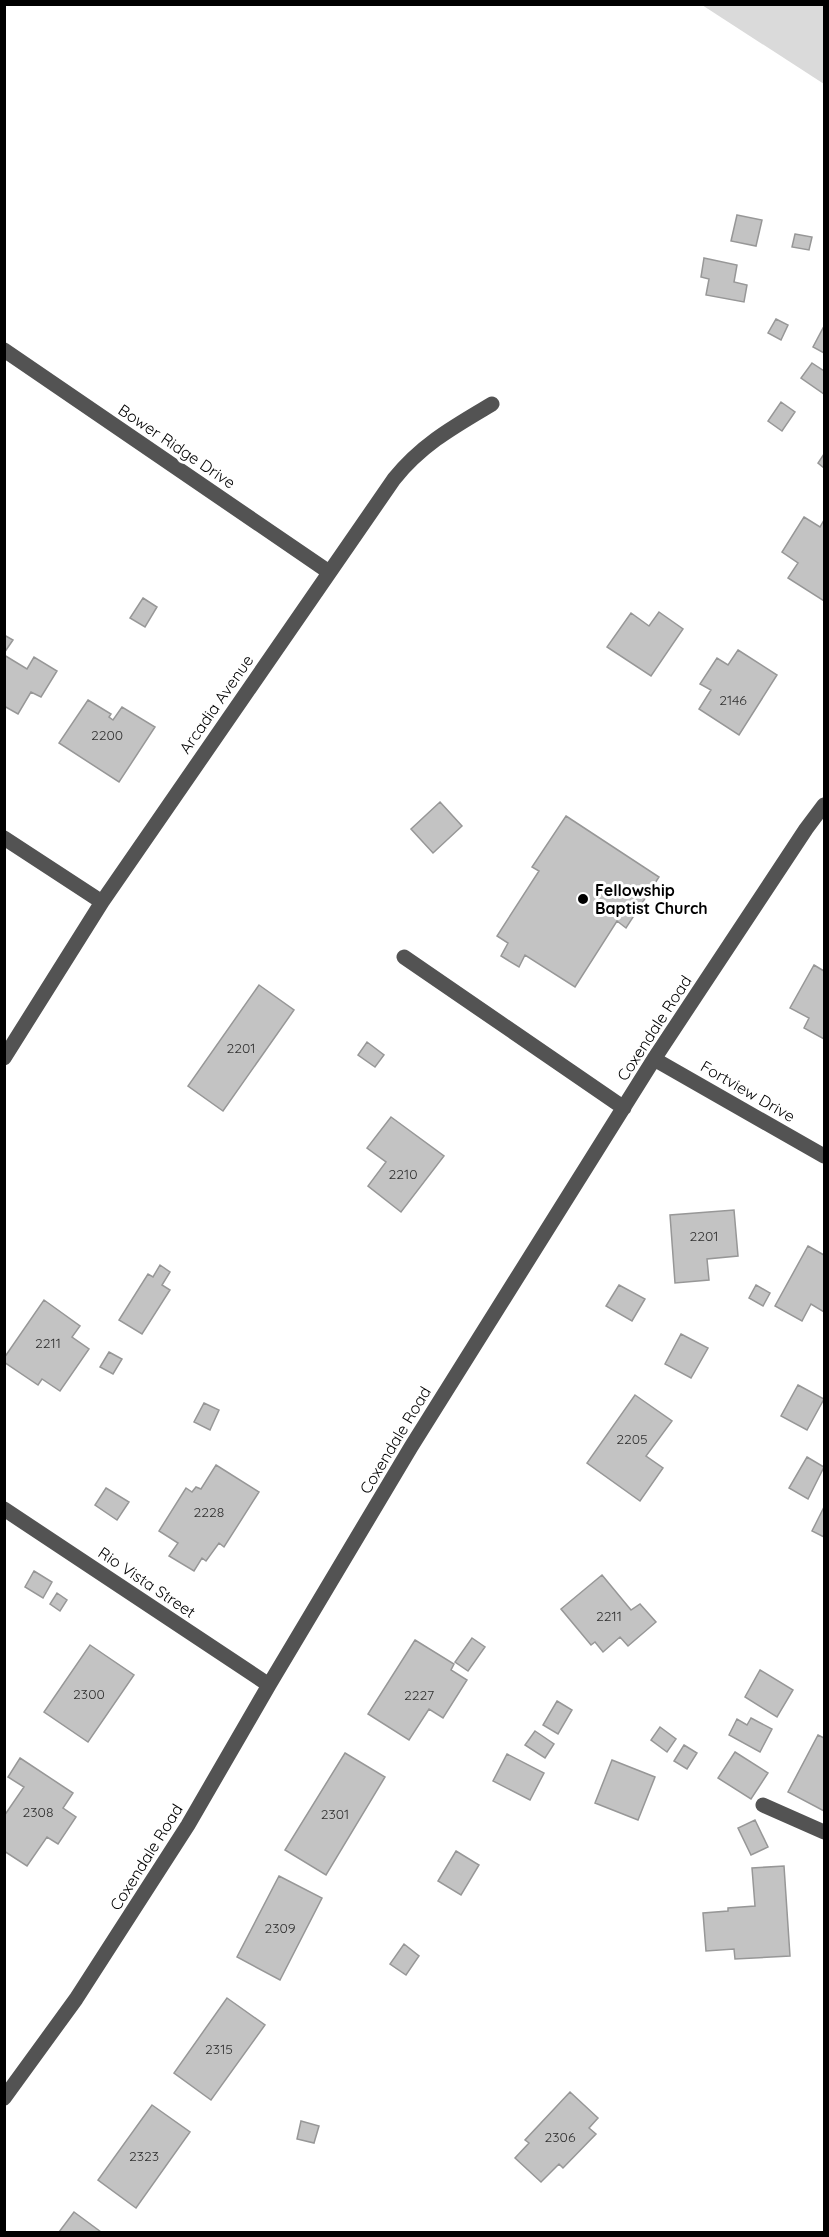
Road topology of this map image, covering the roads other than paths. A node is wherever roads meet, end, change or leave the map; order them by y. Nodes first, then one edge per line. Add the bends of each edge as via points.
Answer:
1 (4, 350) edge
2 (492, 404) dead end
3 (329, 572) junction
4 (825, 805) edge
5 (4, 838) edge
6 (102, 902) junction
7 (404, 957) dead end
8 (4, 1058) edge
9 (654, 1059) junction
10 (624, 1108) junction
11 (825, 1155) edge
12 (4, 1509) edge
13 (269, 1685) junction
14 (763, 1805) dead end
15 (825, 1832) edge
16 (4, 2098) edge

1 - 3 street, Bower Ridge Drive
2 - 3 street, Arcadia Avenue via 430,442 409,460
3 - 6 street, Arcadia Avenue
4 - 9 street, Coxendale Road
5 - 6 street
6 - 8 street, Arcadia Avenue
7 - 10 street
9 - 10 street, Coxendale Road
9 - 11 street, Fortview Drive
10 - 13 street, Coxendale Road via 411,1447
12 - 13 street, Rio Vista Street
13 - 16 street, Coxendale Road via 188,1825 76,1999
14 - 15 street

